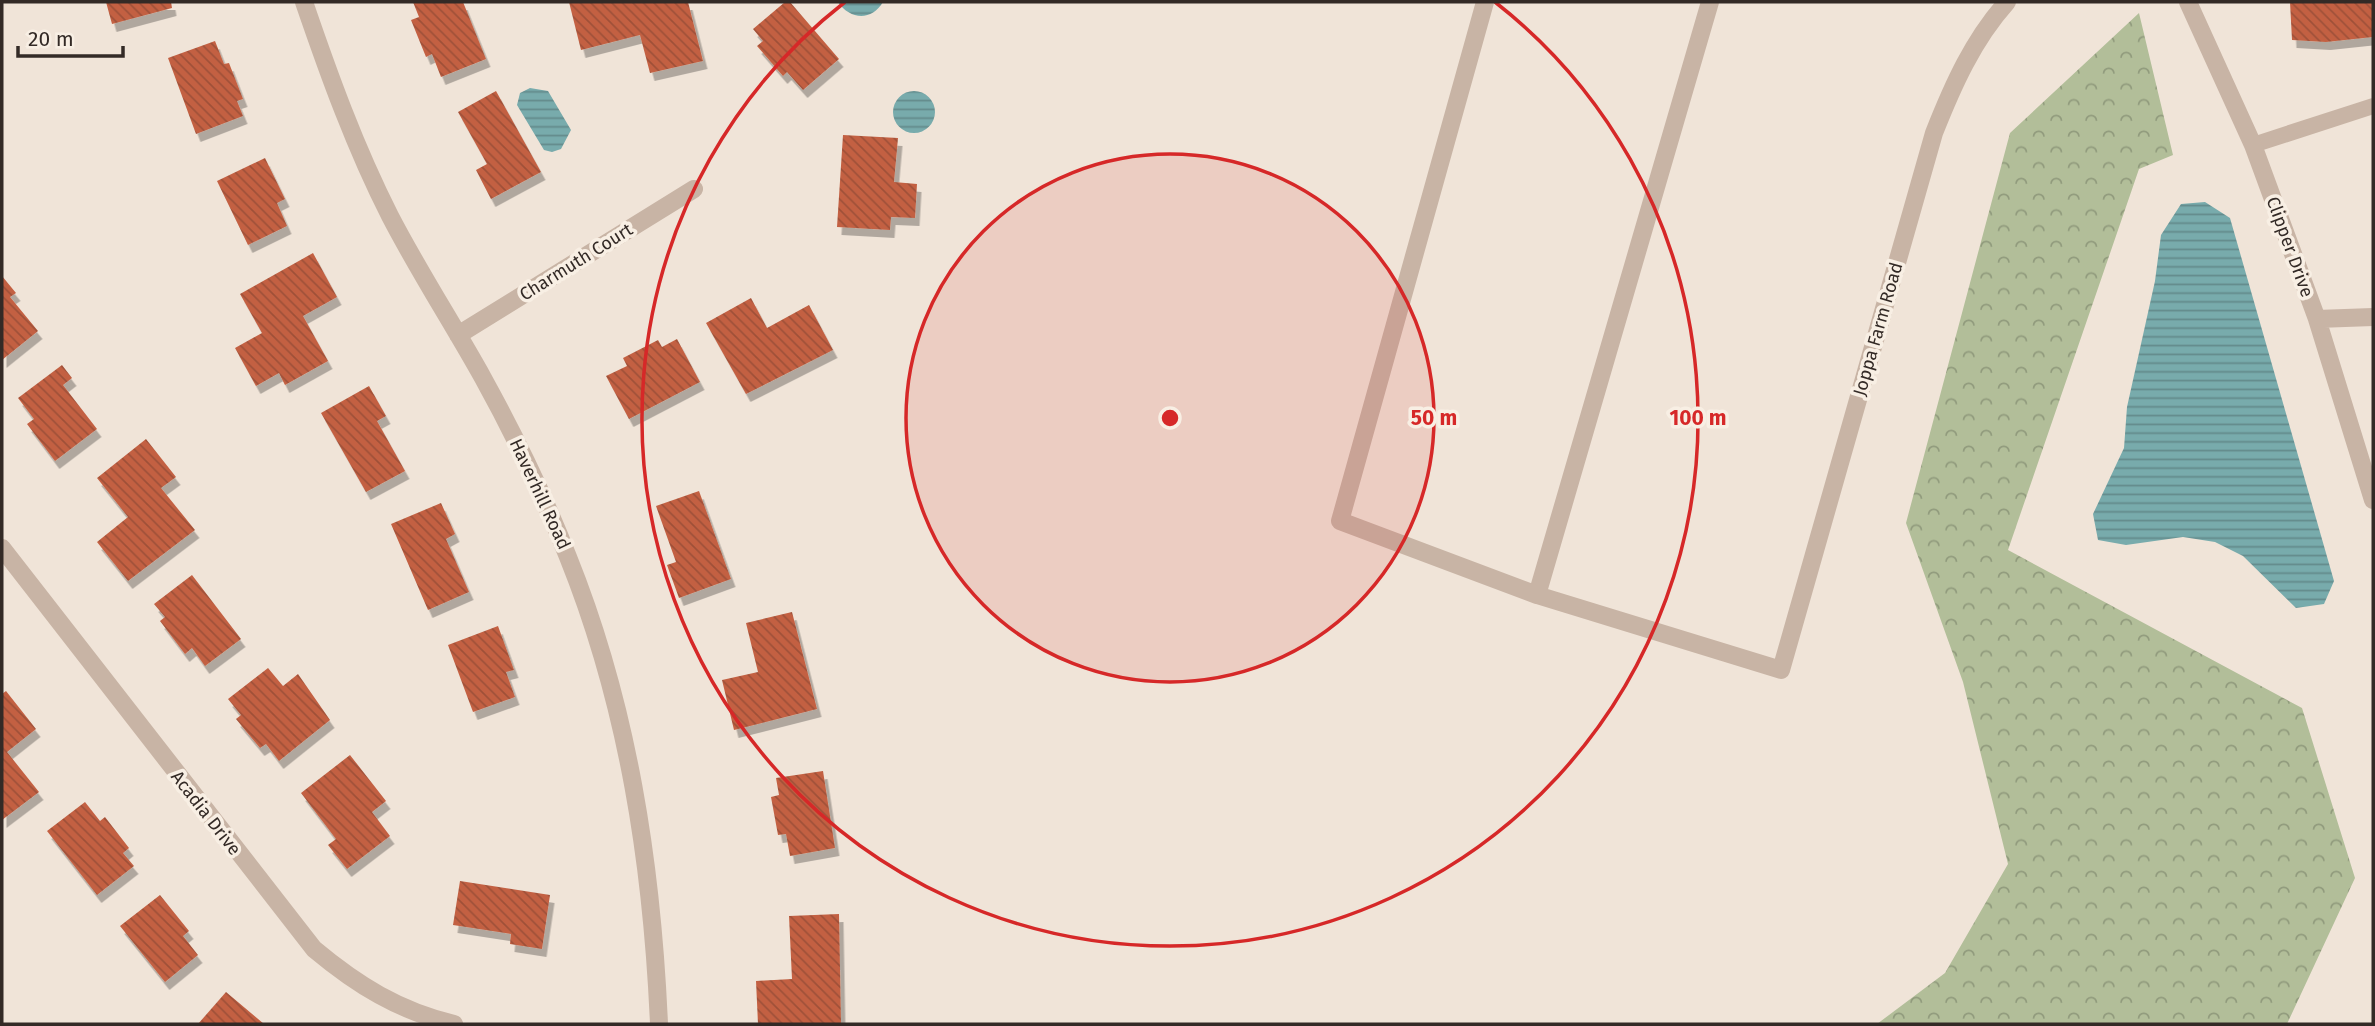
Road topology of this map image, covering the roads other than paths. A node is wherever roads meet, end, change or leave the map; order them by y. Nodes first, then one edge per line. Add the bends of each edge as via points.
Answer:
1 (304, 2) edge
2 (1485, 2) edge
3 (1710, 2) edge
4 (2007, 2) edge
5 (2188, 2) edge
6 (2373, 106) edge
7 (2253, 145) junction
8 (694, 189) dead end
9 (2373, 317) edge
10 (2316, 319) junction
11 (458, 335) junction
12 (2373, 500) edge
13 (2, 548) edge
14 (1537, 594) junction
15 (454, 1024) edge
16 (659, 1024) edge

1 - 11 street, Haverhill Road via 368,167 405,244
2 - 14 street via 1340,521
3 - 14 street
4 - 14 street, Joppa Farm Road via 1988,22 1954,82 1934,132 1781,670
5 - 7 street, Clipper Drive
6 - 7 lane
7 - 10 street, Clipper Drive
8 - 11 street, Charmuth Court
9 - 10 street
10 - 12 street, Clipper Drive
11 - 16 street, Haverhill Road via 521,451 592,622 623,729 637,802 656,958
13 - 15 street, Acadia Drive via 314,949 385,1000 422,1017

